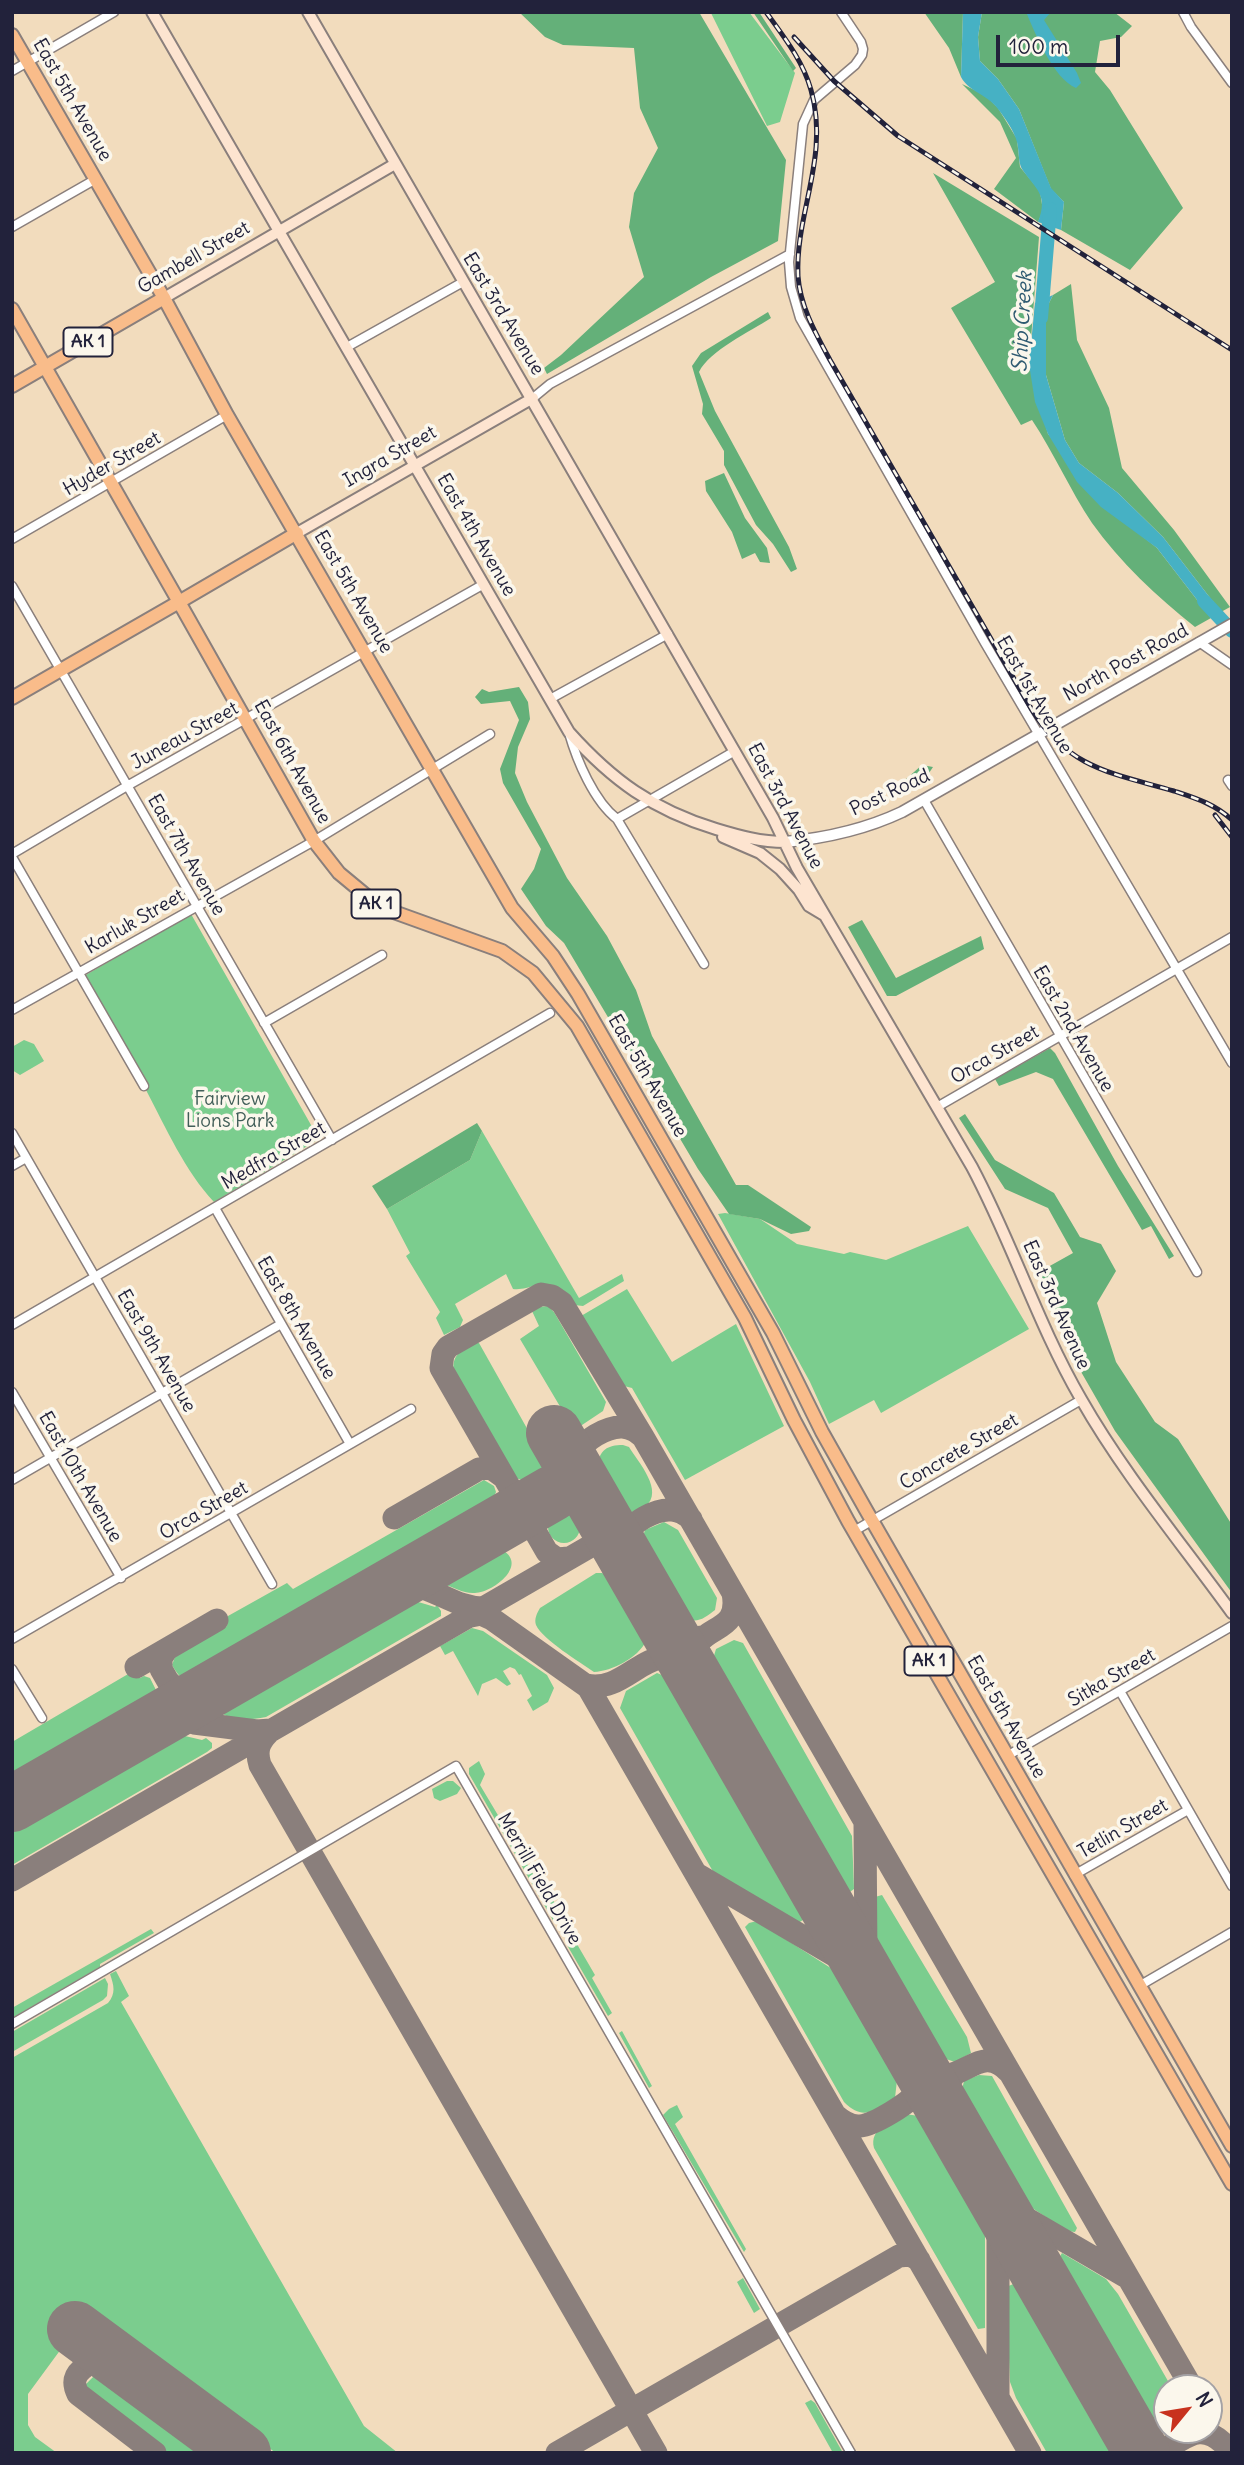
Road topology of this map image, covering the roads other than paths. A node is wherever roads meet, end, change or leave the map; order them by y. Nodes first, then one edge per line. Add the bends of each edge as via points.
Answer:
1 (114, 12) edge
2 (152, 12) edge
3 (308, 12) edge
4 (841, 12) edge
5 (1183, 12) edge
6 (12, 35) edge
7 (28, 62) junction
8 (12, 71) edge
9 (1232, 83) edge
10 (395, 164) junction
11 (96, 179) junction
12 (12, 227) edge
13 (280, 231) junction
14 (790, 254) junction
15 (463, 282) junction
16 (164, 298) junction
17 (12, 309) edge
18 (348, 347) junction
19 (45, 367) junction
20 (515, 369) junction
21 (12, 386) edge
22 (533, 398) junction
23 (506, 412) junction
24 (227, 415) junction
25 (415, 465) junction
26 (111, 482) junction
27 (297, 533) junction
28 (12, 539) edge
29 (484, 584) junction
30 (12, 586) edge
31 (179, 602) junction
32 (1232, 624) edge
33 (668, 634) junction
34 (1199, 642) junction
35 (365, 652) junction
36 (1232, 665) edge
37 (61, 671) junction
38 (12, 698) edge
39 (550, 699) junction
40 (247, 719) junction
41 (569, 732) junction
42 (1037, 733) junction
43 (490, 734) dead end
44 (735, 751) junction
45 (432, 769) junction
46 (127, 786) junction
47 (924, 800) junction
48 (648, 801) junction
49 (617, 819) junction
50 (314, 841) junction
51 (785, 842) junction
52 (12, 855) edge
53 (196, 906) junction
54 (825, 915) junction
55 (1232, 937) edge
56 (382, 955) dead end
57 (704, 964) dead end
58 (1178, 968) junction
59 (79, 972) junction
60 (12, 1010) edge
61 (550, 1013) dead end
62 (264, 1023) junction
63 (1059, 1037) junction
64 (1232, 1063) edge
65 (144, 1086) dead end
66 (937, 1107) junction
67 (638, 1131) joint
68 (12, 1133) edge
69 (332, 1140) junction
70 (26, 1158) junction
71 (12, 1166) edge
72 (215, 1208) junction
73 (1197, 1272) dead end
74 (96, 1278) junction
75 (281, 1324) junction
76 (12, 1325) edge
77 (12, 1392) edge
78 (162, 1393) junction
79 (1081, 1399) junction
80 (411, 1409) dead end
81 (350, 1444) junction
82 (51, 1458) junction
83 (12, 1480) edge
84 (231, 1513) junction
85 (872, 1521) junction
86 (854, 1531) junction
87 (121, 1578) junction
88 (272, 1584) dead end
89 (1232, 1614) edge
90 (1232, 1626) edge
91 (12, 1639) edge
92 (12, 1669) edge
93 (1120, 1692) junction
94 (42, 1718) dead end
95 (1007, 1756) junction
96 (1188, 1810) junction
97 (1074, 1875) junction
98 (1232, 1886) edge
99 (1232, 1932) edge
100 (1139, 1986) junction
101 (12, 2024) edge
102 (1232, 2146) edge
103 (1232, 2184) edge
104 (850, 2453) edge

1 - 7 street
2 - 13 main road, East 4th Avenue
3 - 10 main road, East 3rd Avenue
4 - 14 street, East 1st Avenue via 863,49 859,60 826,87 805,116
5 - 9 street
6 - 7 main road, East 5th Avenue
7 - 8 street
7 - 11 main road, East 5th Avenue
10 - 13 main road, Gambell Street
10 - 15 main road, East 3rd Avenue
11 - 12 street
11 - 16 main road, East 5th Avenue
13 - 16 main road, Gambell Street
13 - 18 main road, East 4th Avenue
14 - 22 street, Ingra Street via 550,384
14 - 42 street, East 1st Avenue via 800,318
15 - 18 street
15 - 20 main road, East 3rd Avenue
16 - 19 main road, Gambell Street / AK 1
16 - 24 main road, East 5th Avenue / AK 1
17 - 19 main road, East 6th Avenue
18 - 25 main road, East 4th Avenue
19 - 21 main road, Gambell Street / AK 1
19 - 26 main road, East 6th Avenue
20 - 22 main road, East 3rd Avenue
20 - 23 main road via 521,397
22 - 23 main road, Ingra Street
22 - 33 main road, East 3rd Avenue
23 - 25 main road, Ingra Street
24 - 26 street, Hyder Street
24 - 27 main road, East 5th Avenue / AK 1
25 - 27 main road, Ingra Street
25 - 29 main road, East 4th Avenue
26 - 28 street, Hyder Street
26 - 31 main road, East 6th Avenue
27 - 31 main road, Ingra Street
27 - 35 main road, East 5th Avenue / AK 1
29 - 35 street, Juneau Street
29 - 39 main road, East 4th Avenue
30 - 37 street, East 7th Avenue
31 - 37 main road, Ingra Street
31 - 40 main road, East 6th Avenue / AK 1
32 - 34 street, North Post Road
33 - 39 street
33 - 44 main road, East 3rd Avenue
34 - 36 street
34 - 42 street, North Post Road
35 - 40 street, Juneau Street
35 - 45 main road, East 5th Avenue / AK 1
37 - 38 main road, Ingra Street
37 - 46 street, East 7th Avenue
39 - 41 main road, East 4th Avenue
40 - 46 street, Juneau Street
40 - 50 main road, East 6th Avenue / AK 1
41 - 48 main road, Post Road via 595,761
41 - 49 street, East 4th Avenue via 576,757 606,810
42 - 47 street, Post Road
42 - 58 street, East 1st Avenue
43 - 45 street, Karluk Street
44 - 48 street
44 - 51 main road, East 3rd Avenue
45 - 50 street, Karluk Street
45 - 85 main road, East 5th Avenue / AK 1 via 512,908 552,956 583,1004 773,1333 821,1432
46 - 52 street, Juneau Street
46 - 53 street, East 7th Avenue
47 - 51 street, Post Road via 861,829
47 - 63 street, East 2nd Avenue
48 - 49 street
48 - 51 main road, Post Road via 687,820 750,838
48 - 54 main road via 684,823 760,853 780,869 808,906
49 - 57 street, East 4th Avenue
50 - 53 street, Karluk Street
50 - 67 main road, East 6th Avenue / AK 1 via 340,873 380,907 502,951 533,973 577,1026
51 - 54 main road, East 3rd Avenue
52 - 59 street
53 - 59 street, Karluk Street
53 - 62 street, East 7th Avenue
54 - 66 main road, East 3rd Avenue
55 - 58 street, Orca Street
56 - 62 street
58 - 63 street, Orca Street
58 - 64 street, East 1st Avenue
59 - 60 street, Karluk Street
59 - 65 street
61 - 69 street, Medfra Street
62 - 69 street, East 7th Avenue
63 - 66 street, Orca Street
63 - 73 street, East 2nd Avenue
66 - 79 main road, East 3rd Avenue via 992,1205
67 - 86 main road, East 5th Avenue / AK 1 via 742,1312
68 - 70 street, East 9th Avenue
69 - 72 street, Medfra Street
70 - 71 street
70 - 74 street, East 9th Avenue
72 - 74 street, Medfra Street
72 - 75 street, East 8th Avenue
74 - 76 street, Medfra Street
74 - 78 street, East 9th Avenue
75 - 78 street
75 - 81 street, East 8th Avenue
77 - 82 street, East 10th Avenue
78 - 82 street
78 - 84 street, East 9th Avenue
79 - 85 street, Concrete Street
79 - 89 main road, East 3rd Avenue
80 - 81 street, Orca Street
81 - 84 street, Orca Street
82 - 83 street
82 - 87 street, East 10th Avenue
84 - 87 street, Orca Street
84 - 88 street, East 9th Avenue
85 - 86 street, Concrete Street
85 - 95 main road, East 5th Avenue / AK 1
86 - 103 main road, East 5th Avenue / AK 1
87 - 91 street, Orca Street
90 - 93 street, Sitka Street
92 - 94 street
93 - 95 street, Sitka Street
93 - 96 street
95 - 97 main road, East 5th Avenue / AK 1
96 - 97 street, Tetlin Street
96 - 98 street
97 - 100 main road, East 5th Avenue / AK 1
99 - 100 street
100 - 102 main road, East 5th Avenue / AK 1
101 - 104 street, Merrill Field Drive via 456,1766

